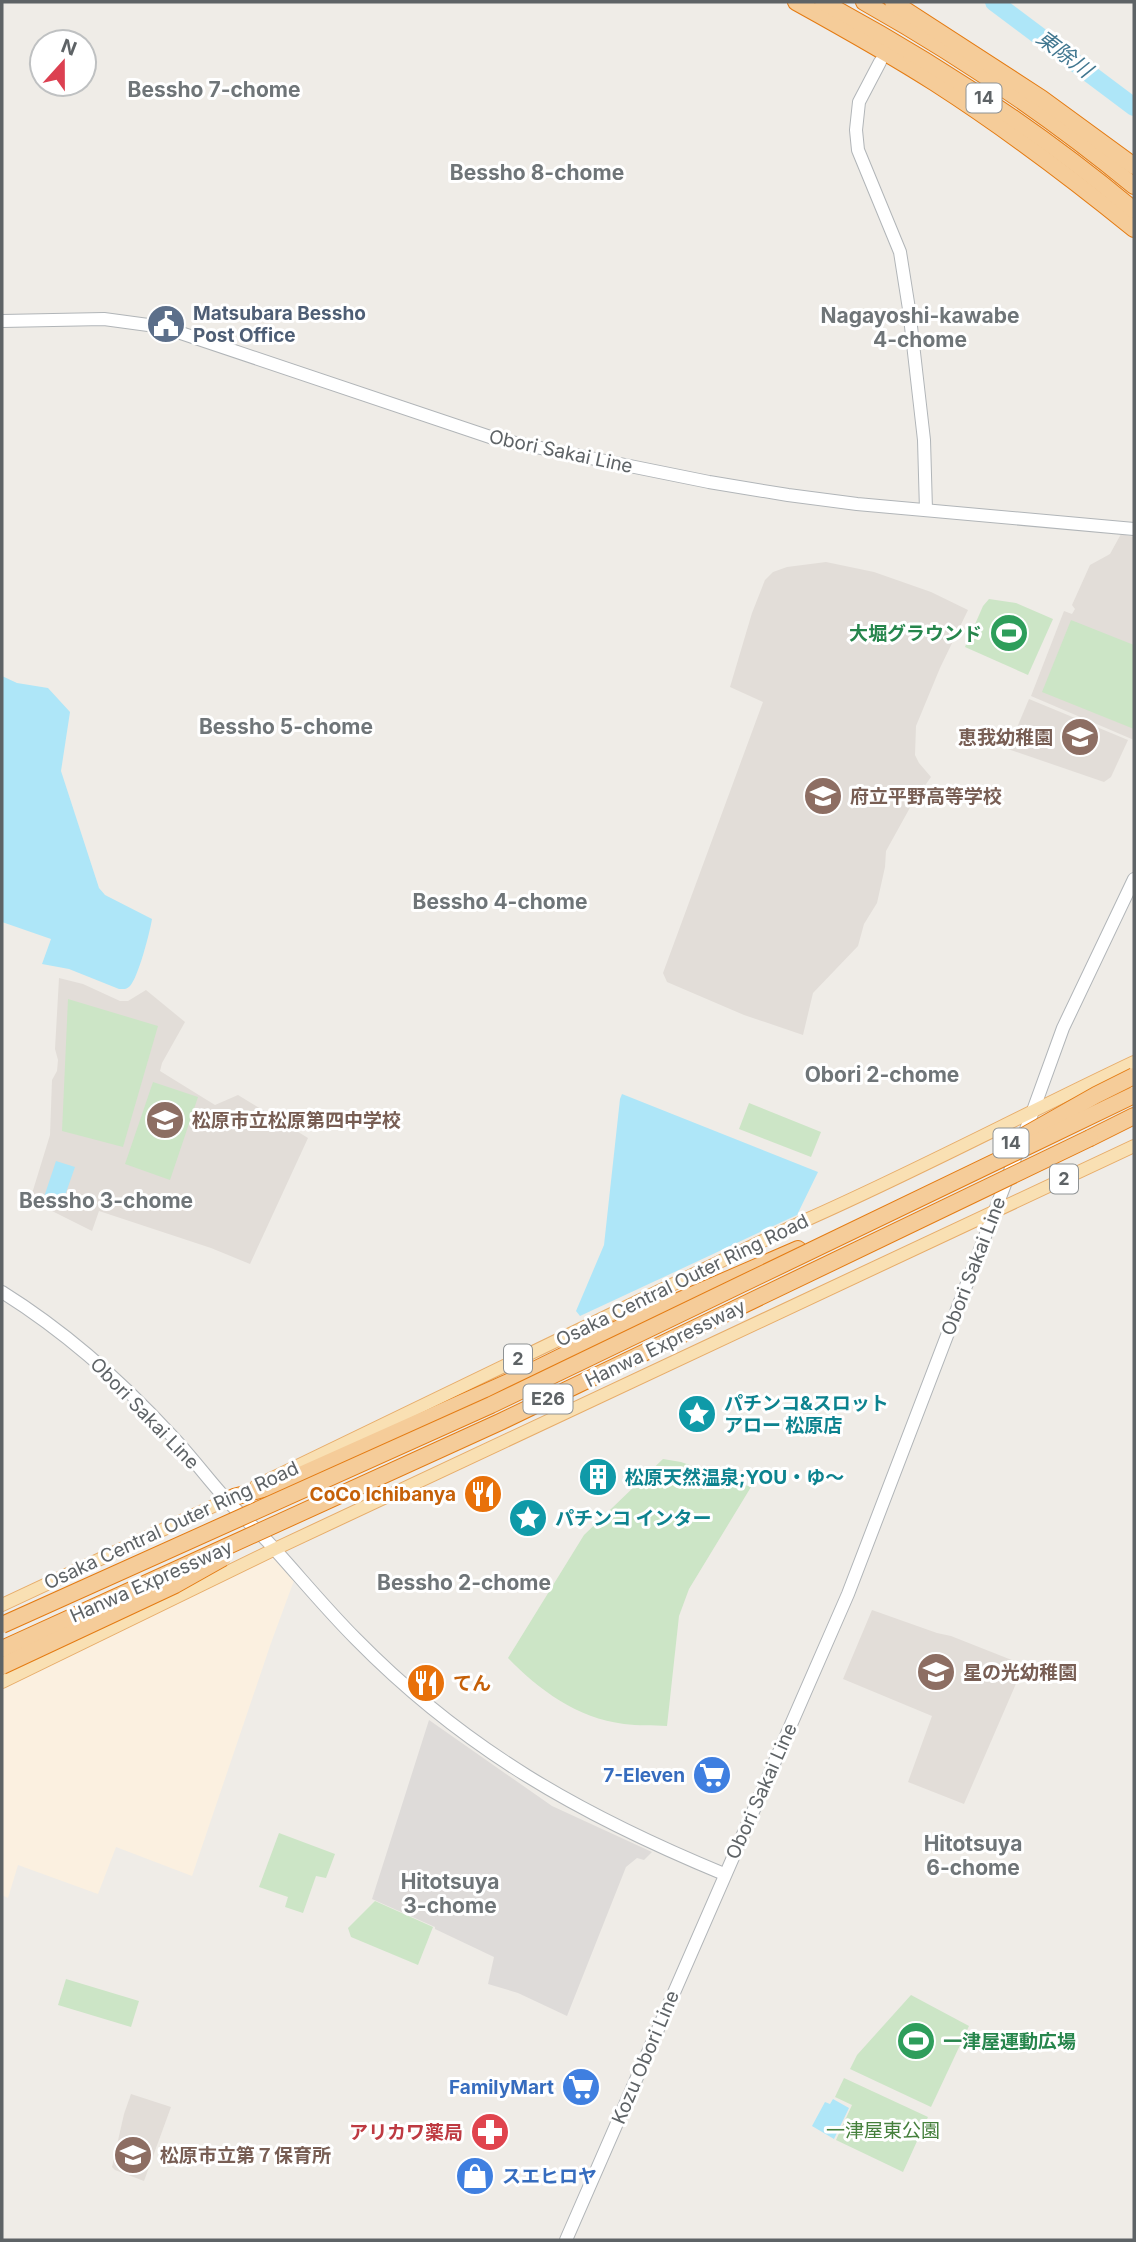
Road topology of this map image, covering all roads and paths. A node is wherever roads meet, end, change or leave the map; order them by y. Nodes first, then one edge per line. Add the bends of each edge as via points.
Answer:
1 (796, 2) edge
2 (807, 2) edge
3 (823, 2) edge
4 (864, 2) edge
5 (893, 2) edge
6 (902, 2) edge
7 (880, 62) dead end
8 (1130, 161) edge
9 (1134, 186) edge
10 (1134, 210) edge
11 (1134, 227) edge
12 (2, 321) edge
13 (926, 510) junction
14 (1134, 528) edge
15 (1134, 879) edge
16 (1134, 1062) edge
17 (1134, 1076) edge
18 (1134, 1095) edge
19 (1033, 1111) junction
20 (1134, 1119) edge
21 (1134, 1146) edge
22 (889, 1212) junction
23 (995, 1212) junction
24 (866, 1223) junction
25 (2, 1292) edge
26 (230, 1498) junction
27 (291, 1517) junction
28 (275, 1549) junction
29 (2, 1605) edge
30 (2, 1625) edge
31 (2, 1648) edge
32 (2, 1666) edge
33 (2, 1682) edge
34 (724, 1874) junction
35 (566, 2240) edge

1 - 11 highway via 933,82
2 - 11 main road via 889,48 1011,127 1109,200
3 - 10 highway, 14 via 992,103
4 - 9 highway, 14 via 999,86
5 - 8 highway
6 - 8 main road via 1069,110
7 - 13 main road via 859,102 856,130 858,149 900,252 924,440
12 - 13 main road, Obori Sakai Line via 104,319 163,327 511,443 788,495
13 - 14 main road, Obori Sakai Line
15 - 19 main road, Obori Sakai Line via 1063,1028
16 - 19 main road, Osaka Central Outer Ring Road / 2
17 - 22 highway, 14, bridge
18 - 22 highway, Hanwa Expressway / E26, bridge
19 - 23 main road, Obori Sakai Line
19 - 26 main road, Osaka Central Outer Ring Road / 2
20 - 27 highway, Hanwa Expressway / E26, bridge
21 - 23 main road, 2
22 - 24 highway, Hanwa Expressway / E26, bridge
23 - 28 main road, 2
23 - 34 main road, Obori Sakai Line via 848,1594
24 - 26 highway, bridge via 646,1315 278,1485
24 - 30 highway, Hanwa Expressway / E26, bridge via 491,1405
25 - 26 main road, Obori Sakai Line via 59,1330 121,1383
26 - 28 main road, Obori Sakai Line
26 - 29 main road, Osaka Central Outer Ring Road / 2
27 - 31 highway, Hanwa Expressway / E26, bridge
27 - 32 highway, bridge via 176,1585
28 - 33 main road, 2
28 - 34 main road, Obori Sakai Line via 372,1655 482,1748 592,1814
34 - 35 main road, Kozu Obori Line

